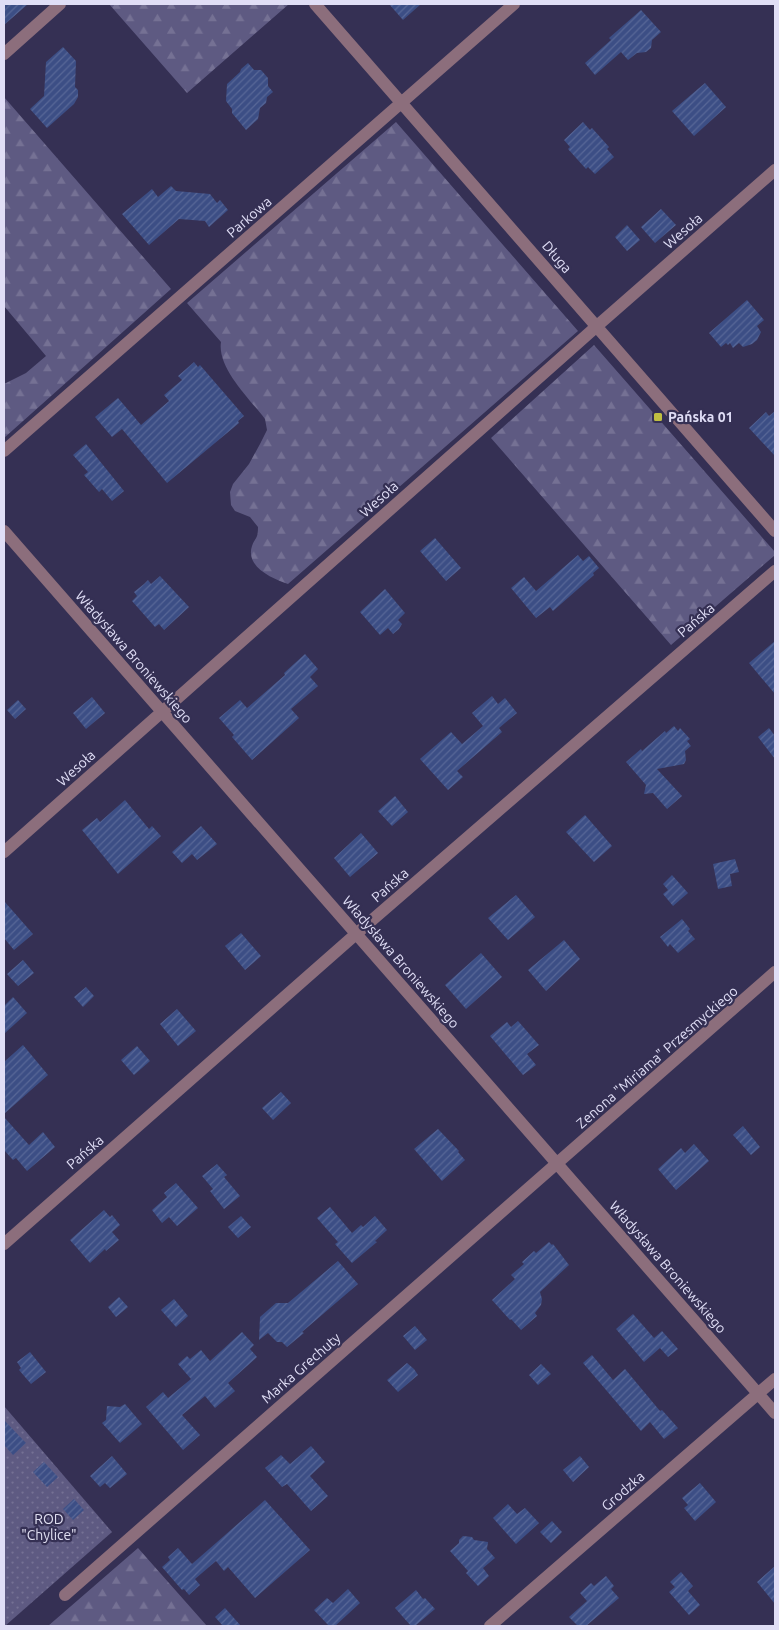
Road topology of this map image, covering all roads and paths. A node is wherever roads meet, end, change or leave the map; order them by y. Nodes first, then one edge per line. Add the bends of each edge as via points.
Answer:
1 (60, 4) edge
2 (315, 4) edge
3 (514, 4) edge
4 (4, 54) edge
5 (402, 103) junction
6 (775, 170) edge
7 (597, 326) junction
8 (4, 451) edge
9 (4, 531) edge
10 (775, 531) edge
11 (775, 571) edge
12 (162, 712) junction
13 (4, 852) edge
14 (356, 934) junction
15 (775, 972) edge
16 (558, 1164) junction
17 (4, 1244) edge
18 (775, 1379) edge
19 (758, 1394) junction
20 (775, 1413) edge
21 (65, 1595) dead end
22 (490, 1626) edge

1 - 4 street
2 - 5 street, Długa
3 - 5 street, Parkowa
5 - 7 street, Długa
5 - 8 street, Parkowa
6 - 7 street, Wesoła
7 - 10 street, Długa
7 - 12 street, Wesoła
9 - 12 street, Władysława Broniewskiego
11 - 14 street, Pańska
12 - 13 street, Wesoła
12 - 14 street, Władysława Broniewskiego
14 - 16 street, Władysława Broniewskiego
14 - 17 street, Pańska
15 - 16 street, Zenona "Miriama" Przesmyckiego
16 - 19 street, Władysława Broniewskiego
16 - 21 street, Marka Grechuty
18 - 19 street, Grodzka
19 - 20 street, Władysława Broniewskiego
19 - 22 street, Grodzka

